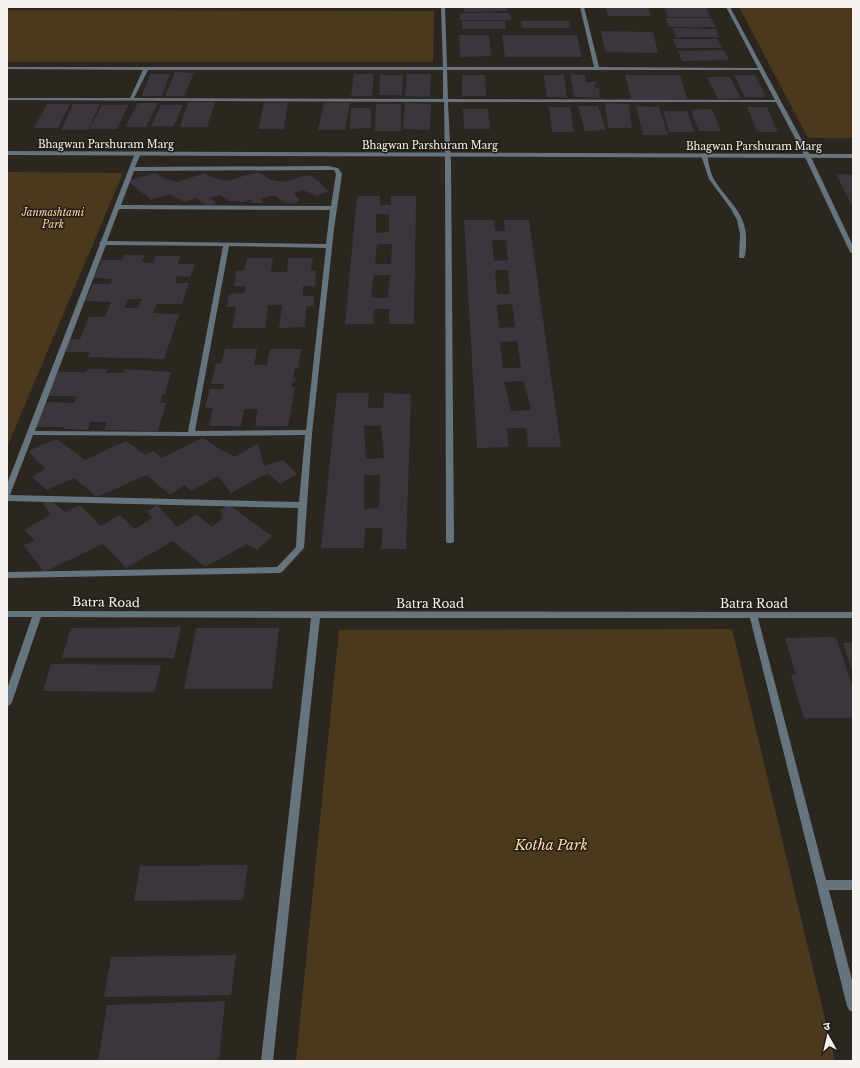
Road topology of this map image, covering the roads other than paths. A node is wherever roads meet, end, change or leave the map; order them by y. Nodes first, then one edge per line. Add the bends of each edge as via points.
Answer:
1 (351, 7) edge
2 (443, 7) edge
3 (582, 7) edge
4 (728, 7) edge
5 (7, 68) edge
6 (146, 68) junction
7 (445, 69) junction
8 (598, 69) junction
9 (761, 69) junction
10 (7, 99) edge
11 (131, 100) junction
12 (446, 100) junction
13 (778, 101) junction
14 (7, 153) edge
15 (138, 153) junction
16 (448, 154) junction
17 (704, 155) junction
18 (807, 156) junction
19 (853, 156) edge
20 (132, 168) junction
21 (118, 207) junction
22 (333, 208) junction
23 (102, 243) junction
24 (226, 244) junction
25 (330, 246) junction
26 (853, 252) edge
27 (742, 257) dead end
28 (309, 432) junction
29 (30, 433) junction
30 (191, 434) junction
31 (7, 494) edge
32 (7, 498) edge
33 (302, 505) junction
34 (450, 541) dead end
35 (7, 575) edge
36 (7, 614) edge
37 (38, 614) junction
38 (316, 614) junction
39 (753, 615) junction
40 (853, 615) edge
41 (7, 702) edge
42 (822, 885) junction
43 (853, 885) edge
44 (853, 1006) edge
45 (267, 1061) edge

1 - 2 street
2 - 7 street
3 - 8 street
4 - 9 street
5 - 6 street
6 - 7 street
6 - 11 street
7 - 8 street
7 - 12 street
8 - 9 street
9 - 13 street
10 - 11 street
11 - 12 street
12 - 13 street
12 - 16 street
13 - 18 street
14 - 15 street, Bhagwan Parshuram Marg
15 - 16 street, Bhagwan Parshuram Marg
15 - 20 street
16 - 17 street, Bhagwan Parshuram Marg
16 - 34 street
17 - 18 street, Bhagwan Parshuram Marg
17 - 27 street via 712,181 737,213 742,225
18 - 19 street, Bhagwan Parshuram Marg
18 - 26 street
20 - 21 street
20 - 22 street via 336,169 339,174
21 - 22 street
21 - 23 street
22 - 25 street
23 - 24 street
23 - 29 street
24 - 25 street
24 - 30 street
25 - 28 street
28 - 30 street
28 - 33 street
29 - 30 street
29 - 31 street
32 - 33 street
33 - 35 street via 300,548 279,570
36 - 37 street, Batra Road
37 - 38 street, Batra Road
37 - 41 street
38 - 39 street, Batra Road
38 - 45 street
39 - 40 street, Batra Road
39 - 42 street
42 - 43 street
42 - 44 street

